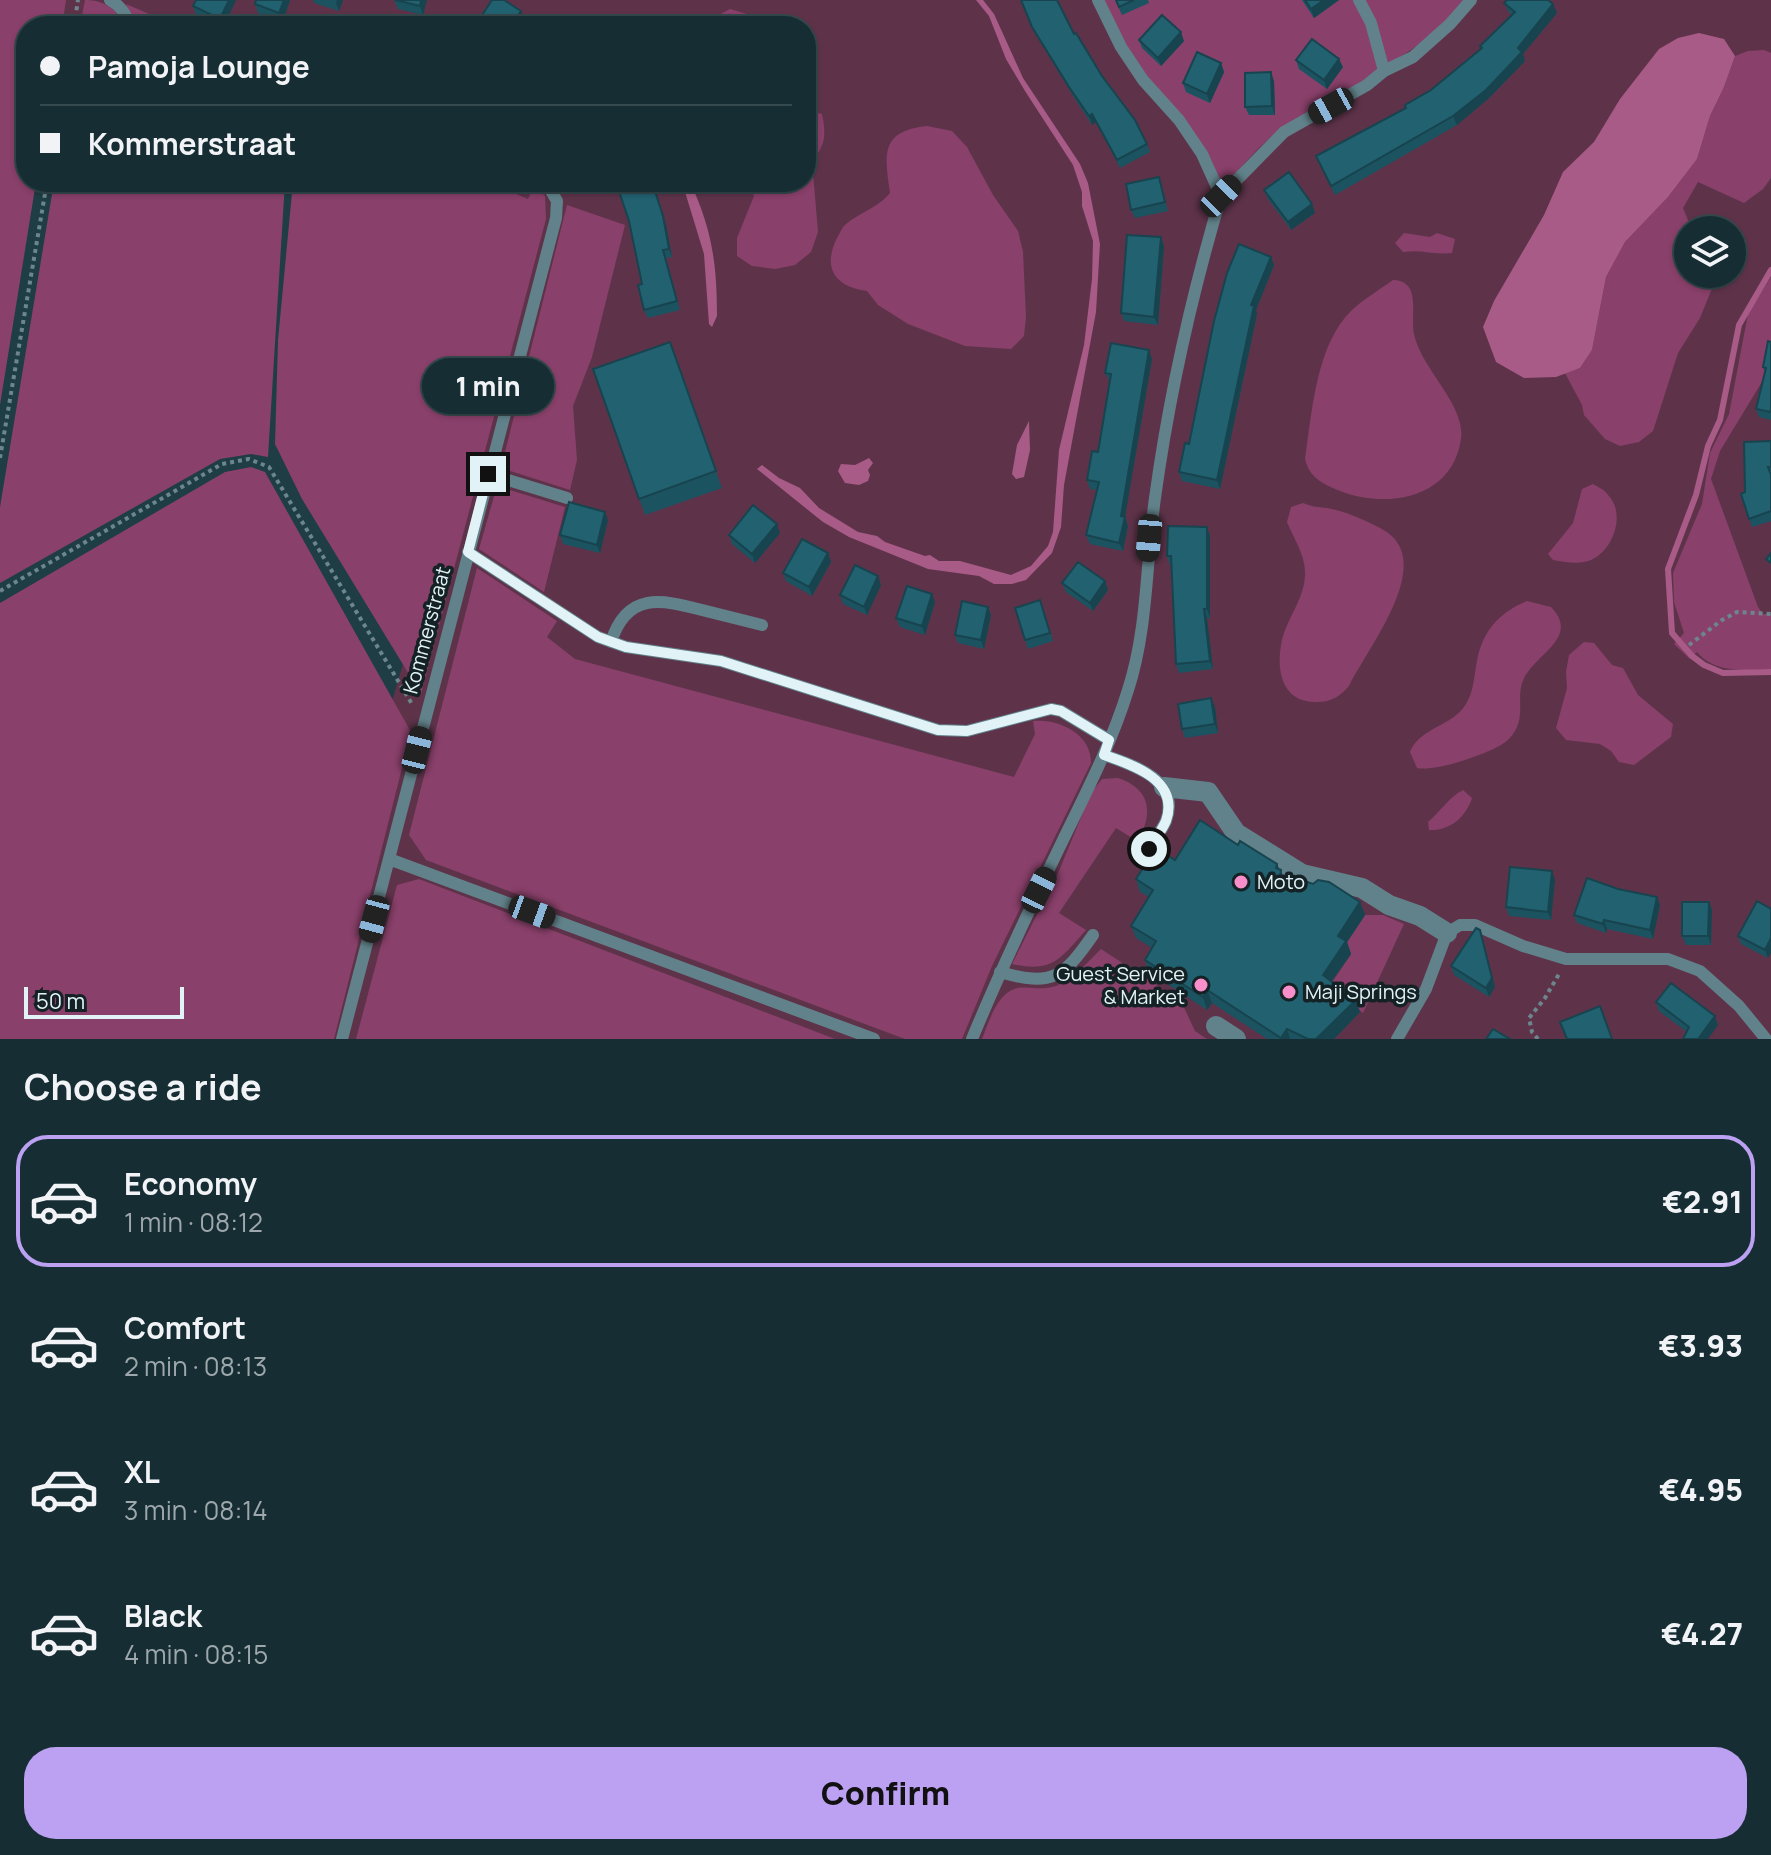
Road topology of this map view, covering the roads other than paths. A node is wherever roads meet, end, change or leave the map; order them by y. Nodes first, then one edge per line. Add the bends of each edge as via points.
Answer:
1 (110, 0) edge
2 (1098, 0) edge
3 (1359, 0) edge
4 (1471, 0) edge
5 (127, 16) edge
6 (1384, 71) junction
7 (552, 192) edge
8 (1221, 196) junction
9 (488, 474) junction
10 (567, 498) dead end
11 (468, 552) junction
12 (762, 625) dead end
13 (611, 642) junction
14 (1109, 740) junction
15 (1104, 755) junction
16 (1164, 787) junction
17 (1149, 849) dead end
18 (389, 859) junction
19 (1447, 933) junction
20 (1093, 935) dead end
21 (1000, 972) junction
22 (1212, 1035) edge
23 (342, 1039) edge
24 (874, 1039) edge
25 (972, 1039) edge
26 (1236, 1039) edge
27 (1397, 1039) edge
28 (1766, 1039) edge

1 - 5 lane
2 - 8 lane via 1143,80 1202,154
3 - 6 lane
4 - 6 lane via 1413,57
6 - 8 lane via 1284,132
7 - 9 lane, Kommerstraat via 556,218
8 - 14 lane via 1191,308 1159,469 1137,653
9 - 10 lane
9 - 11 lane, Kommerstraat
11 - 13 lane via 584,630
11 - 18 lane, Kommerstraat
12 - 13 lane via 665,601 643,603 616,624
13 - 14 lane via 721,661 938,730 967,731 1051,709
14 - 15 lane
15 - 16 lane via 1142,769
15 - 21 lane
16 - 17 lane via 1169,807
16 - 19 street via 1208,792 1236,833 1299,881 1362,888
18 - 23 lane, Kommerstraat
18 - 24 lane
19 - 27 lane via 1426,989
19 - 28 lane via 1460,925 1475,925 1566,959 1668,959 1700,971
20 - 21 lane via 1075,961 1053,978 1027,980
21 - 25 lane
22 - 26 street

